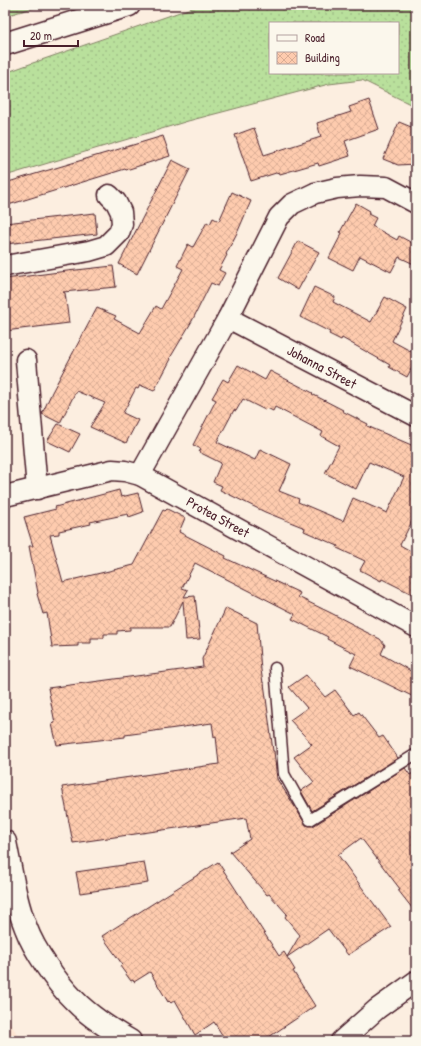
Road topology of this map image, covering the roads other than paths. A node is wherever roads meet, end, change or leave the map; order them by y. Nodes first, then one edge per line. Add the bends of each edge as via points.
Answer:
1 (129, 5) edge
2 (5, 44) edge
3 (109, 195) dead end
4 (416, 203) edge
5 (5, 266) edge
6 (228, 318) junction
7 (26, 360) dead end
8 (416, 416) edge
9 (140, 475) junction
10 (37, 489) junction
11 (5, 496) edge
12 (416, 627) edge
13 (275, 668) dead end
14 (416, 754) edge
15 (5, 842) edge
16 (416, 982) edge
17 (130, 1041) edge
18 (341, 1041) edge

1 - 2 street
3 - 5 street via 121,212 122,224 120,233 106,246
4 - 6 street via 386,187 360,186 315,193 292,204 279,217
6 - 8 street, Johanna Street
6 - 9 street
7 - 10 street
9 - 10 street, Protea Street via 112,470
9 - 12 street, Protea Street
10 - 11 street, Protea Street
13 - 14 lane via 284,774 310,820
15 - 17 street via 26,928 37,951 73,999
16 - 18 street via 377,1009

